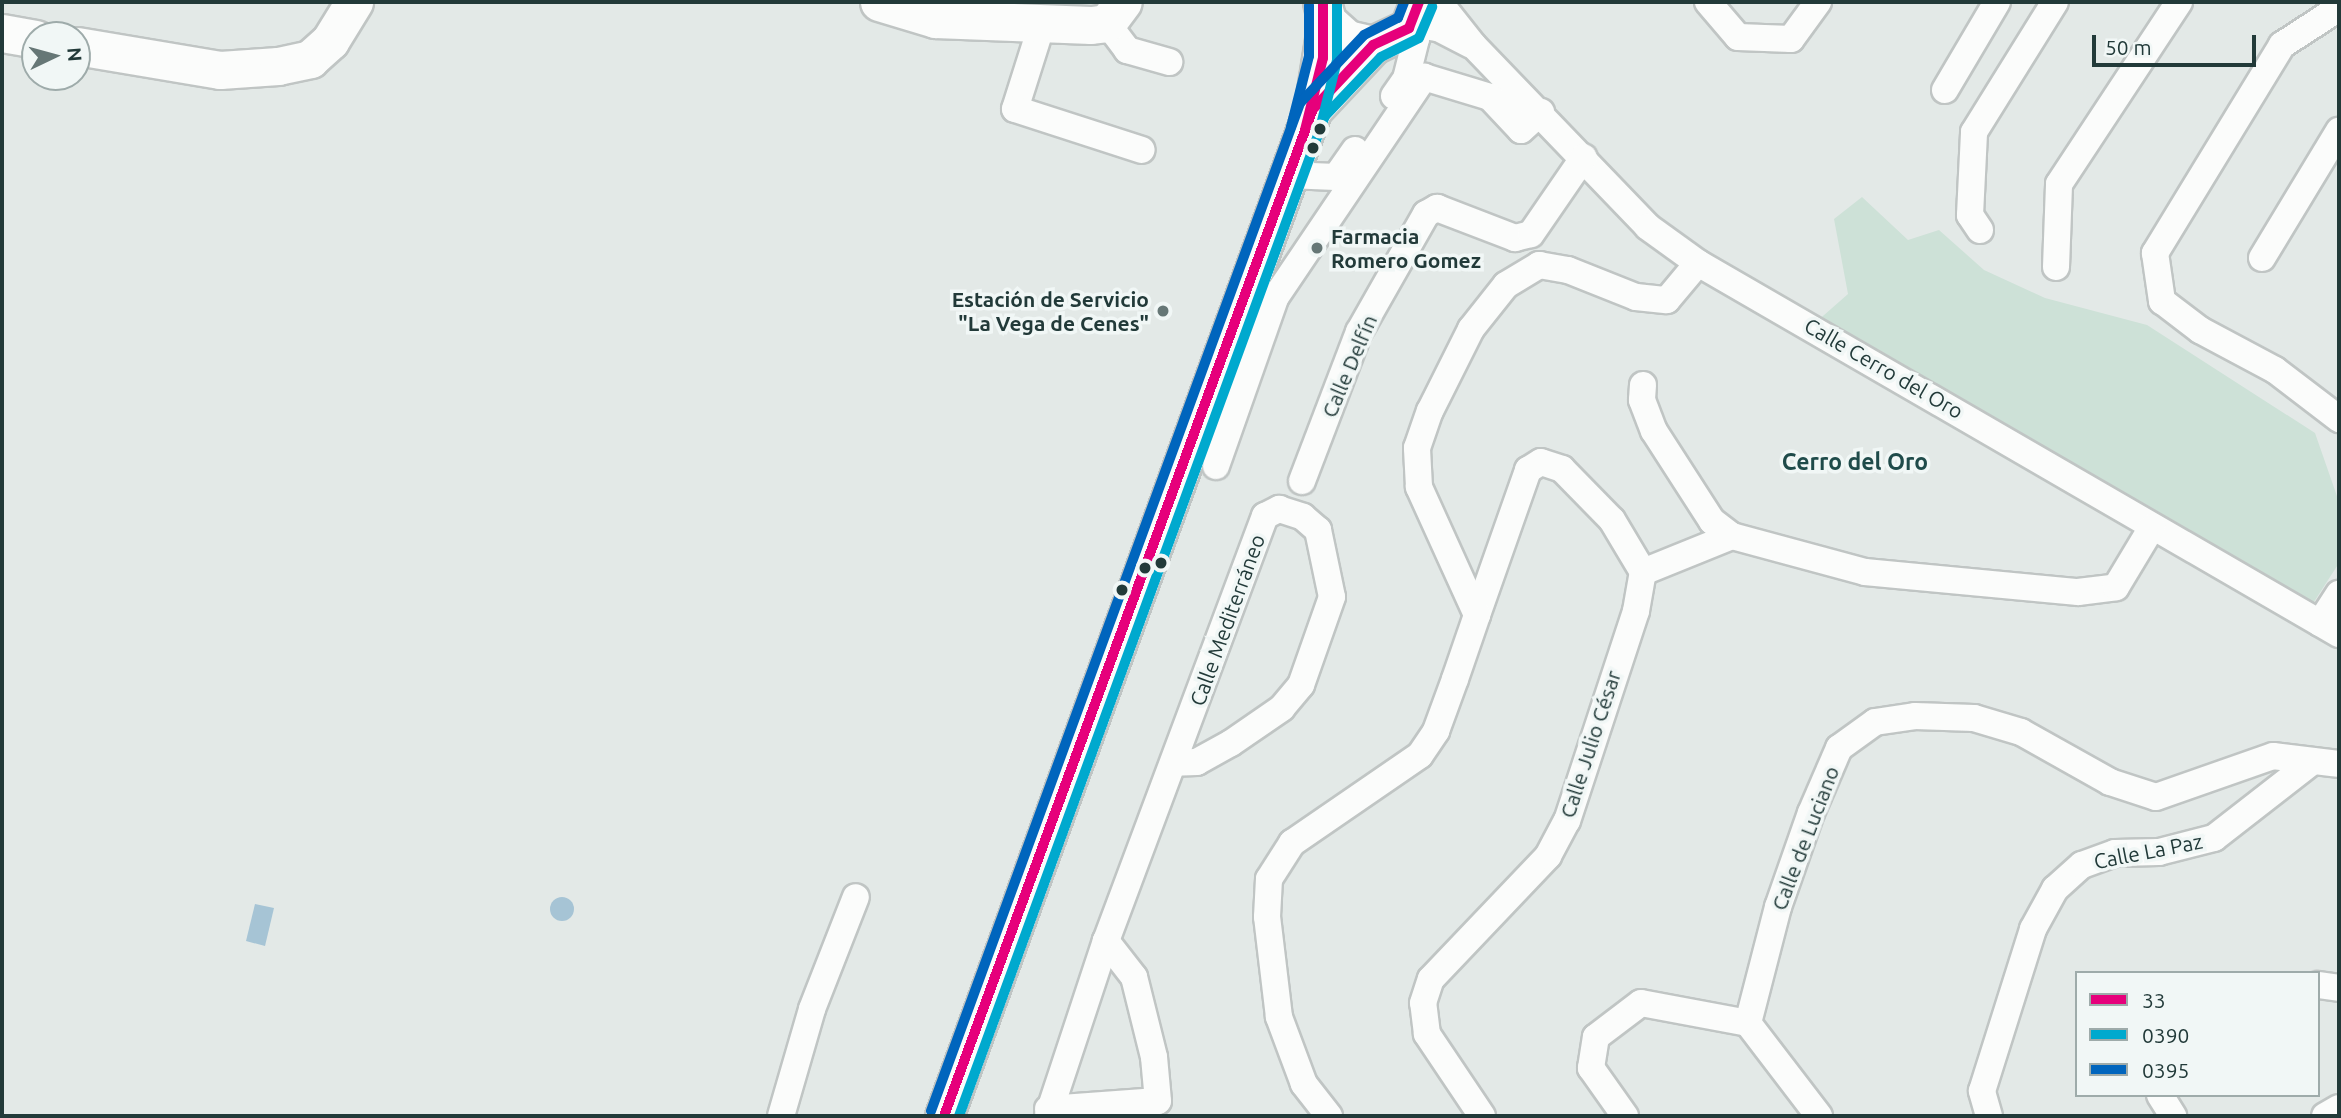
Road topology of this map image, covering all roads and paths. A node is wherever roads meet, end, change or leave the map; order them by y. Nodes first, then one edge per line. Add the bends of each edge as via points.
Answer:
1 (354, 2) edge
2 (879, 2) edge
3 (1708, 2) edge
4 (1818, 2) edge
5 (1997, 2) edge
6 (2055, 2) edge
7 (2179, 2) edge
8 (1321, 8) edge
9 (2339, 8) edge
10 (1002, 11) edge
11 (1115, 12) edge
12 (1420, 14) edge
13 (1042, 24) junction
14 (2, 33) edge
15 (21, 36) edge
16 (1374, 45) junction
17 (1473, 46) junction
18 (91, 48) edge
19 (1169, 62) dead end
20 (1945, 90) dead end
21 (1313, 108) junction
22 (1541, 112) junction
23 (2339, 131) edge
24 (1142, 150) dead end
25 (1584, 157) junction
26 (1287, 175) junction
27 (1980, 230) dead end
28 (2262, 258) dead end
29 (1698, 263) junction
30 (2056, 267) dead end
31 (1643, 385) dead end
32 (2339, 419) edge
33 (1216, 466) dead end
34 (1302, 481) dead end
35 (2152, 527) junction
36 (1732, 536) junction
37 (1643, 572) junction
38 (2339, 594) edge
39 (1477, 615) junction
40 (2330, 629) edge
41 (1174, 763) junction
42 (2326, 763) edge
43 (856, 897) dead end
44 (1106, 941) junction
45 (2320, 985) edge
46 (2339, 988) edge
47 (1748, 1023) junction
48 (2161, 1097) edge
49 (2339, 1108) edge
50 (1048, 1113) edge
51 (781, 1116) edge
52 (944, 1116) edge
53 (1329, 1116) edge
54 (1482, 1116) edge
55 (1625, 1116) edge
56 (1819, 1116) edge
57 (1989, 1116) edge
58 (2173, 1116) edge
59 (2325, 1116) edge

1 - 18 street via 330,41 310,59 220,70
2 - 10 street via 935,19
3 - 4 street via 1738,37 1791,39
5 - 20 street
6 - 27 street via 1975,132 1970,215
7 - 30 street via 2059,184
8 - 16 street via 1347,39
8 - 21 street
9 - 32 street via 2282,45 2155,253 2162,301 2200,330 2275,370
10 - 13 street
11 - 13 street
11 - 19 street via 1127,50
12 - 16 street
12 - 17 street, Calle Cerro del Oro
12 - 17 street, Calle Cerro del Oro
12 - 26 street via 1406,79 1336,177
13 - 24 street via 1015,109
14 - 15 street
16 - 21 street
17 - 22 street, Calle Cerro del Oro
21 - 26 street
22 - 25 street, Calle Cerro del Oro
22 - 33 street via 1521,130 1490,97 1424,76 1275,298
23 - 28 street
25 - 29 street, Calle Cerro del Oro via 1648,227
25 - 34 street, Calle Delfín via 1531,234 1516,238 1437,208 1426,214 1359,331
26 - 52 street
29 - 35 street, Calle Cerro del Oro
29 - 39 street via 1667,300 1636,297 1568,270 1539,265 1506,285 1471,329 1417,448 1419,487
31 - 36 street via 1642,400 1654,431 1712,521
35 - 36 street via 2116,587 2078,592 1865,572
35 - 40 street, Calle Cerro del Oro
36 - 37 street
37 - 39 street via 1612,520 1562,470 1541,461 1528,470
37 - 54 street, Calle Julio César via 1636,611 1567,821 1548,856 1431,979 1423,1003 1427,1034
38 - 40 street
39 - 53 street via 1436,731 1420,755 1292,843 1269,879 1267,917 1279,1017 1304,1084
41 - 41 street, Calle Mediterráneo via 1197,762 1231,743 1282,708 1301,685 1332,597 1318,530 1303,517 1279,509 1265,516
41 - 44 street, Calle Mediterráneo
42 - 47 street, Calle de Luciano via 2273,756 2156,797 2110,782 2021,732 1974,718 1915,716 1875,722 1839,748 1811,813 1778,907
42 - 57 street, Calle La Paz via 2214,838 2159,852 2115,853 2081,865 2055,889 2033,929 1982,1091
43 - 51 street via 811,1009
44 - 50 street, Calle Mediterráneo
44 - 50 street via 1134,976 1154,1057 1158,1101
45 - 46 street
47 - 55 street via 1641,1003 1596,1037 1591,1068
47 - 56 street
48 - 58 street
49 - 59 street

